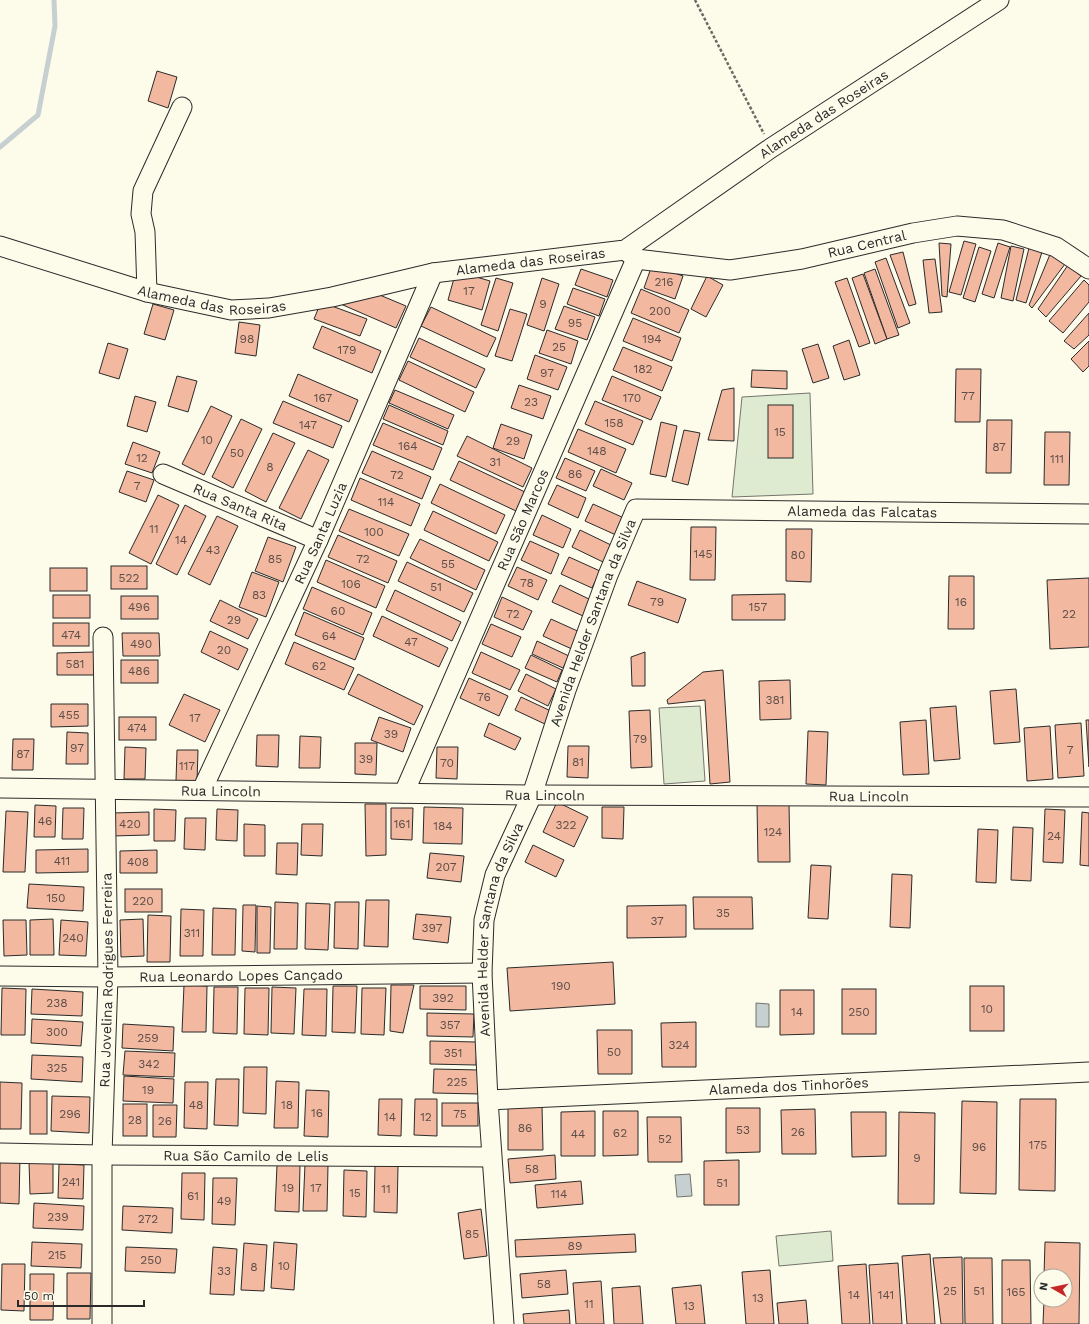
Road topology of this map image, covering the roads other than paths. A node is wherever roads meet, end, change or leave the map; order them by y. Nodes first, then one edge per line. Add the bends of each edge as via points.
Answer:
1 (998, 0) edge
2 (182, 106) dead end
3 (0, 246) edge
4 (630, 254) junction
5 (1089, 269) edge
6 (433, 272) junction
7 (147, 292) junction
8 (163, 474) dead end
9 (636, 509) joint
10 (1089, 514) edge
11 (318, 540) junction
12 (103, 637) dead end
13 (0, 788) edge
14 (104, 789) junction
15 (202, 790) junction
16 (404, 793) junction
17 (532, 795) junction
18 (1089, 797) edge
19 (482, 973) junction
20 (0, 976) edge
21 (108, 977) junction
22 (1089, 1072) edge
23 (488, 1100) junction
24 (0, 1153) edge
25 (102, 1155) junction
26 (491, 1157) junction
27 (102, 1324) edge
28 (504, 1324) edge

1 - 4 street, Alameda das Roseiras via 771,148
2 - 7 street via 142,191 141,214 145,232
3 - 7 street, Alameda das Roseiras
4 - 5 street, Rua Central via 730,270 802,259 913,233 957,226 1002,230 1056,247
4 - 6 street, Alameda das Roseiras
4 - 16 street, Rua São Marcos
6 - 7 street, Alameda das Roseiras via 332,297 269,308 231,310
6 - 11 street, Rua Santa Luzia
8 - 11 street, Rua Santa Rita
9 - 10 street, Alameda das Falcatas
9 - 17 street, Avenida Helder Santana da Silva via 608,575 568,683
11 - 15 street, Rua Santa Luzia
12 - 14 street, Rua Jovelina Rodrigues Ferreira
13 - 14 street, Rua Lincoln
14 - 15 street, Rua Lincoln
14 - 21 street, Rua Jovelina Rodrigues Ferreira
15 - 16 street, Rua Lincoln
16 - 17 street, Rua Lincoln
17 - 18 street, Rua Lincoln
17 - 19 street, Avenida Helder Santana da Silva via 495,875 484,920
19 - 21 street, Rua Leonardo Lopes Cançado
19 - 23 street, Avenida Helder Santana da Silva
20 - 21 street, Rua Leonardo Lopes Cançado
21 - 25 street, Rua Jovelina Rodrigues Ferreira
22 - 23 street, Alameda dos Tinhorões
23 - 26 street, Avenida Helder Santana da Silva
24 - 25 street, Rua São Camilo de Lelis
25 - 26 street, Rua São Camilo de Lelis
25 - 27 street, Rua Jovelina Rodrigues Ferreira
26 - 28 street, Avenida Helder Santana da Silva

